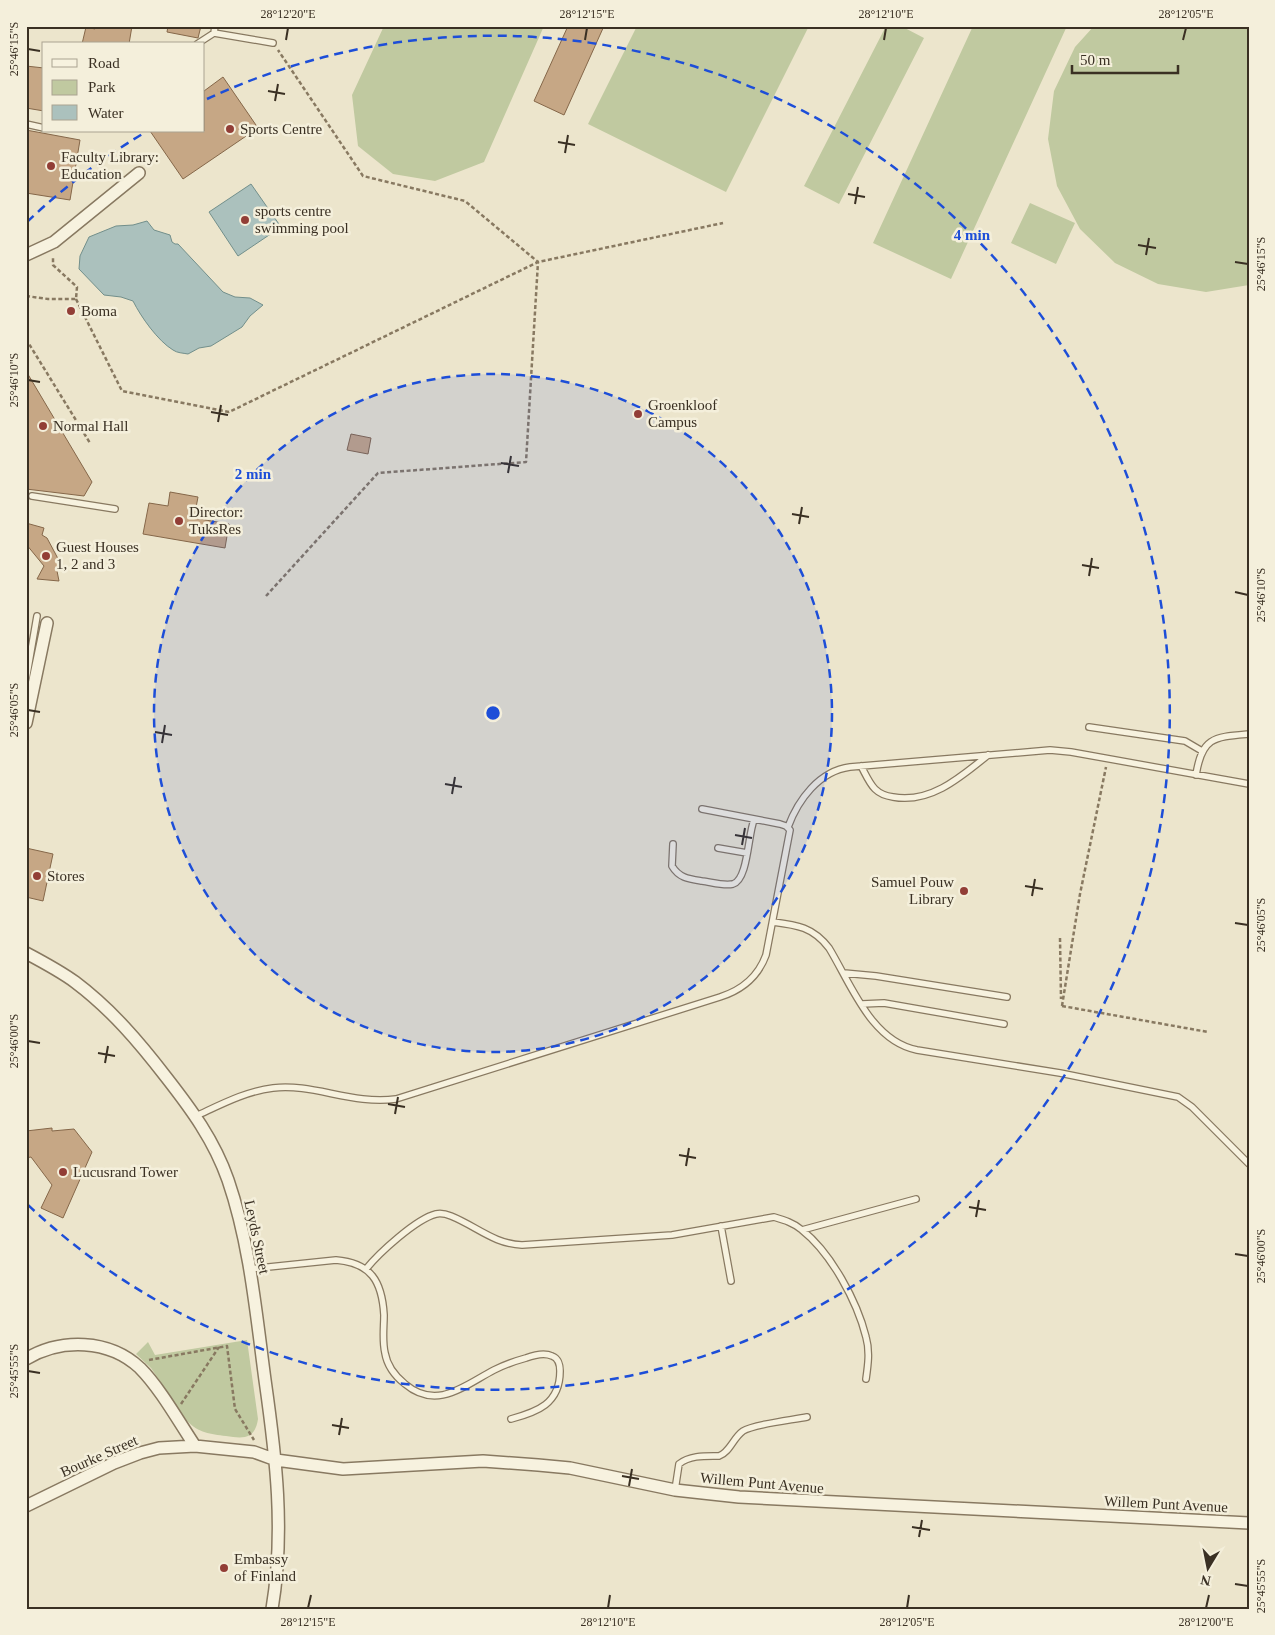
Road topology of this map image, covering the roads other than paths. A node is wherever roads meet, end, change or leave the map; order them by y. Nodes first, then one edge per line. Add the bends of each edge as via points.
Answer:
1 (214, 30) edge
2 (199, 42) edge
3 (273, 42) road end
4 (26, 124) edge
5 (42, 128) edge
6 (139, 173) dead end
7 (26, 255) edge
8 (32, 496) dead end
9 (115, 509) dead end
10 (37, 616) dead end
11 (47, 624) dead end
12 (26, 680) edge
13 (26, 723) edge
14 (1090, 727) dead end
15 (1249, 734) edge
16 (1202, 751) junction
17 (988, 755) junction
18 (861, 766) junction
19 (1196, 775) junction
20 (1249, 784) edge
21 (702, 809) dead end
22 (754, 820) junction
23 (788, 827) junction
24 (673, 844) dead end
25 (718, 848) dead end
26 (747, 853) junction
27 (773, 922) junction
28 (26, 953) edge
29 (844, 973) junction
30 (1007, 997) dead end
31 (862, 1004) junction
32 (1004, 1024) dead end
33 (196, 1116) junction
34 (1249, 1164) edge
35 (916, 1199) dead end
36 (721, 1226) junction
37 (802, 1230) junction
38 (249, 1269) junction
39 (366, 1269) junction
40 (731, 1281) dead end
41 (26, 1359) edge
42 (866, 1379) dead end
43 (807, 1417) dead end
44 (511, 1419) dead end
45 (195, 1446) junction
46 (276, 1460) junction
47 (675, 1490) junction
48 (26, 1506) edge
49 (1249, 1523) edge
50 (272, 1609) edge

1 - 2 lane
1 - 3 lane
4 - 5 lane
6 - 7 street via 54,242
8 - 9 lane
10 - 12 lane
11 - 13 street
14 - 16 lane via 1185,741
15 - 16 lane via 1218,737
16 - 19 lane
17 - 18 lane
17 - 18 lane via 951,783 910,799 878,792
17 - 19 lane via 1050,750 1071,752
18 - 23 lane via 838,769 823,777 797,806
19 - 20 lane
21 - 22 lane
22 - 23 lane
22 - 26 lane
23 - 27 lane via 789,838
24 - 26 lane via 672,866 678,873 689,879 726,885 740,879
25 - 26 lane
27 - 29 lane via 803,927 816,933
27 - 33 lane via 761,966 749,981 729,994 396,1099 369,1101 302,1089 274,1088 250,1093
28 - 33 street, Leyds Street via 74,980 108,1010 137,1039
29 - 30 lane
29 - 31 lane
31 - 32 lane via 884,1003
31 - 34 lane via 875,1025 909,1049 1060,1073 1178,1097
33 - 38 street, Leyds Street via 213,1144 227,1178 242,1229
35 - 37 lane
36 - 37 lane via 774,1217
36 - 39 lane via 672,1235 517,1245 491,1238 449,1215 436,1214 396,1238
36 - 40 lane
37 - 42 lane via 837,1270 856,1305 866,1338
38 - 39 lane via 336,1260
38 - 46 street, Leyds Street
39 - 44 lane via 373,1275 380,1291 384,1343 390,1367 400,1380 419,1392 446,1395 514,1362 544,1354 556,1358 560,1365 560,1378 548,1403 535,1412
41 - 45 street via 63,1345 86,1344 111,1350 134,1363 147,1376
43 - 47 lane via 744,1430 719,1456 684,1460 679,1464
45 - 46 street, Bourke Street via 254,1452
45 - 48 street, Bourke Street via 159,1448 140,1453
46 - 47 street, Willem Punt Avenue via 343,1469 504,1462 570,1468
46 - 50 street, Leyds Street via 279,1543
47 - 49 street, Willem Punt Avenue via 739,1498

